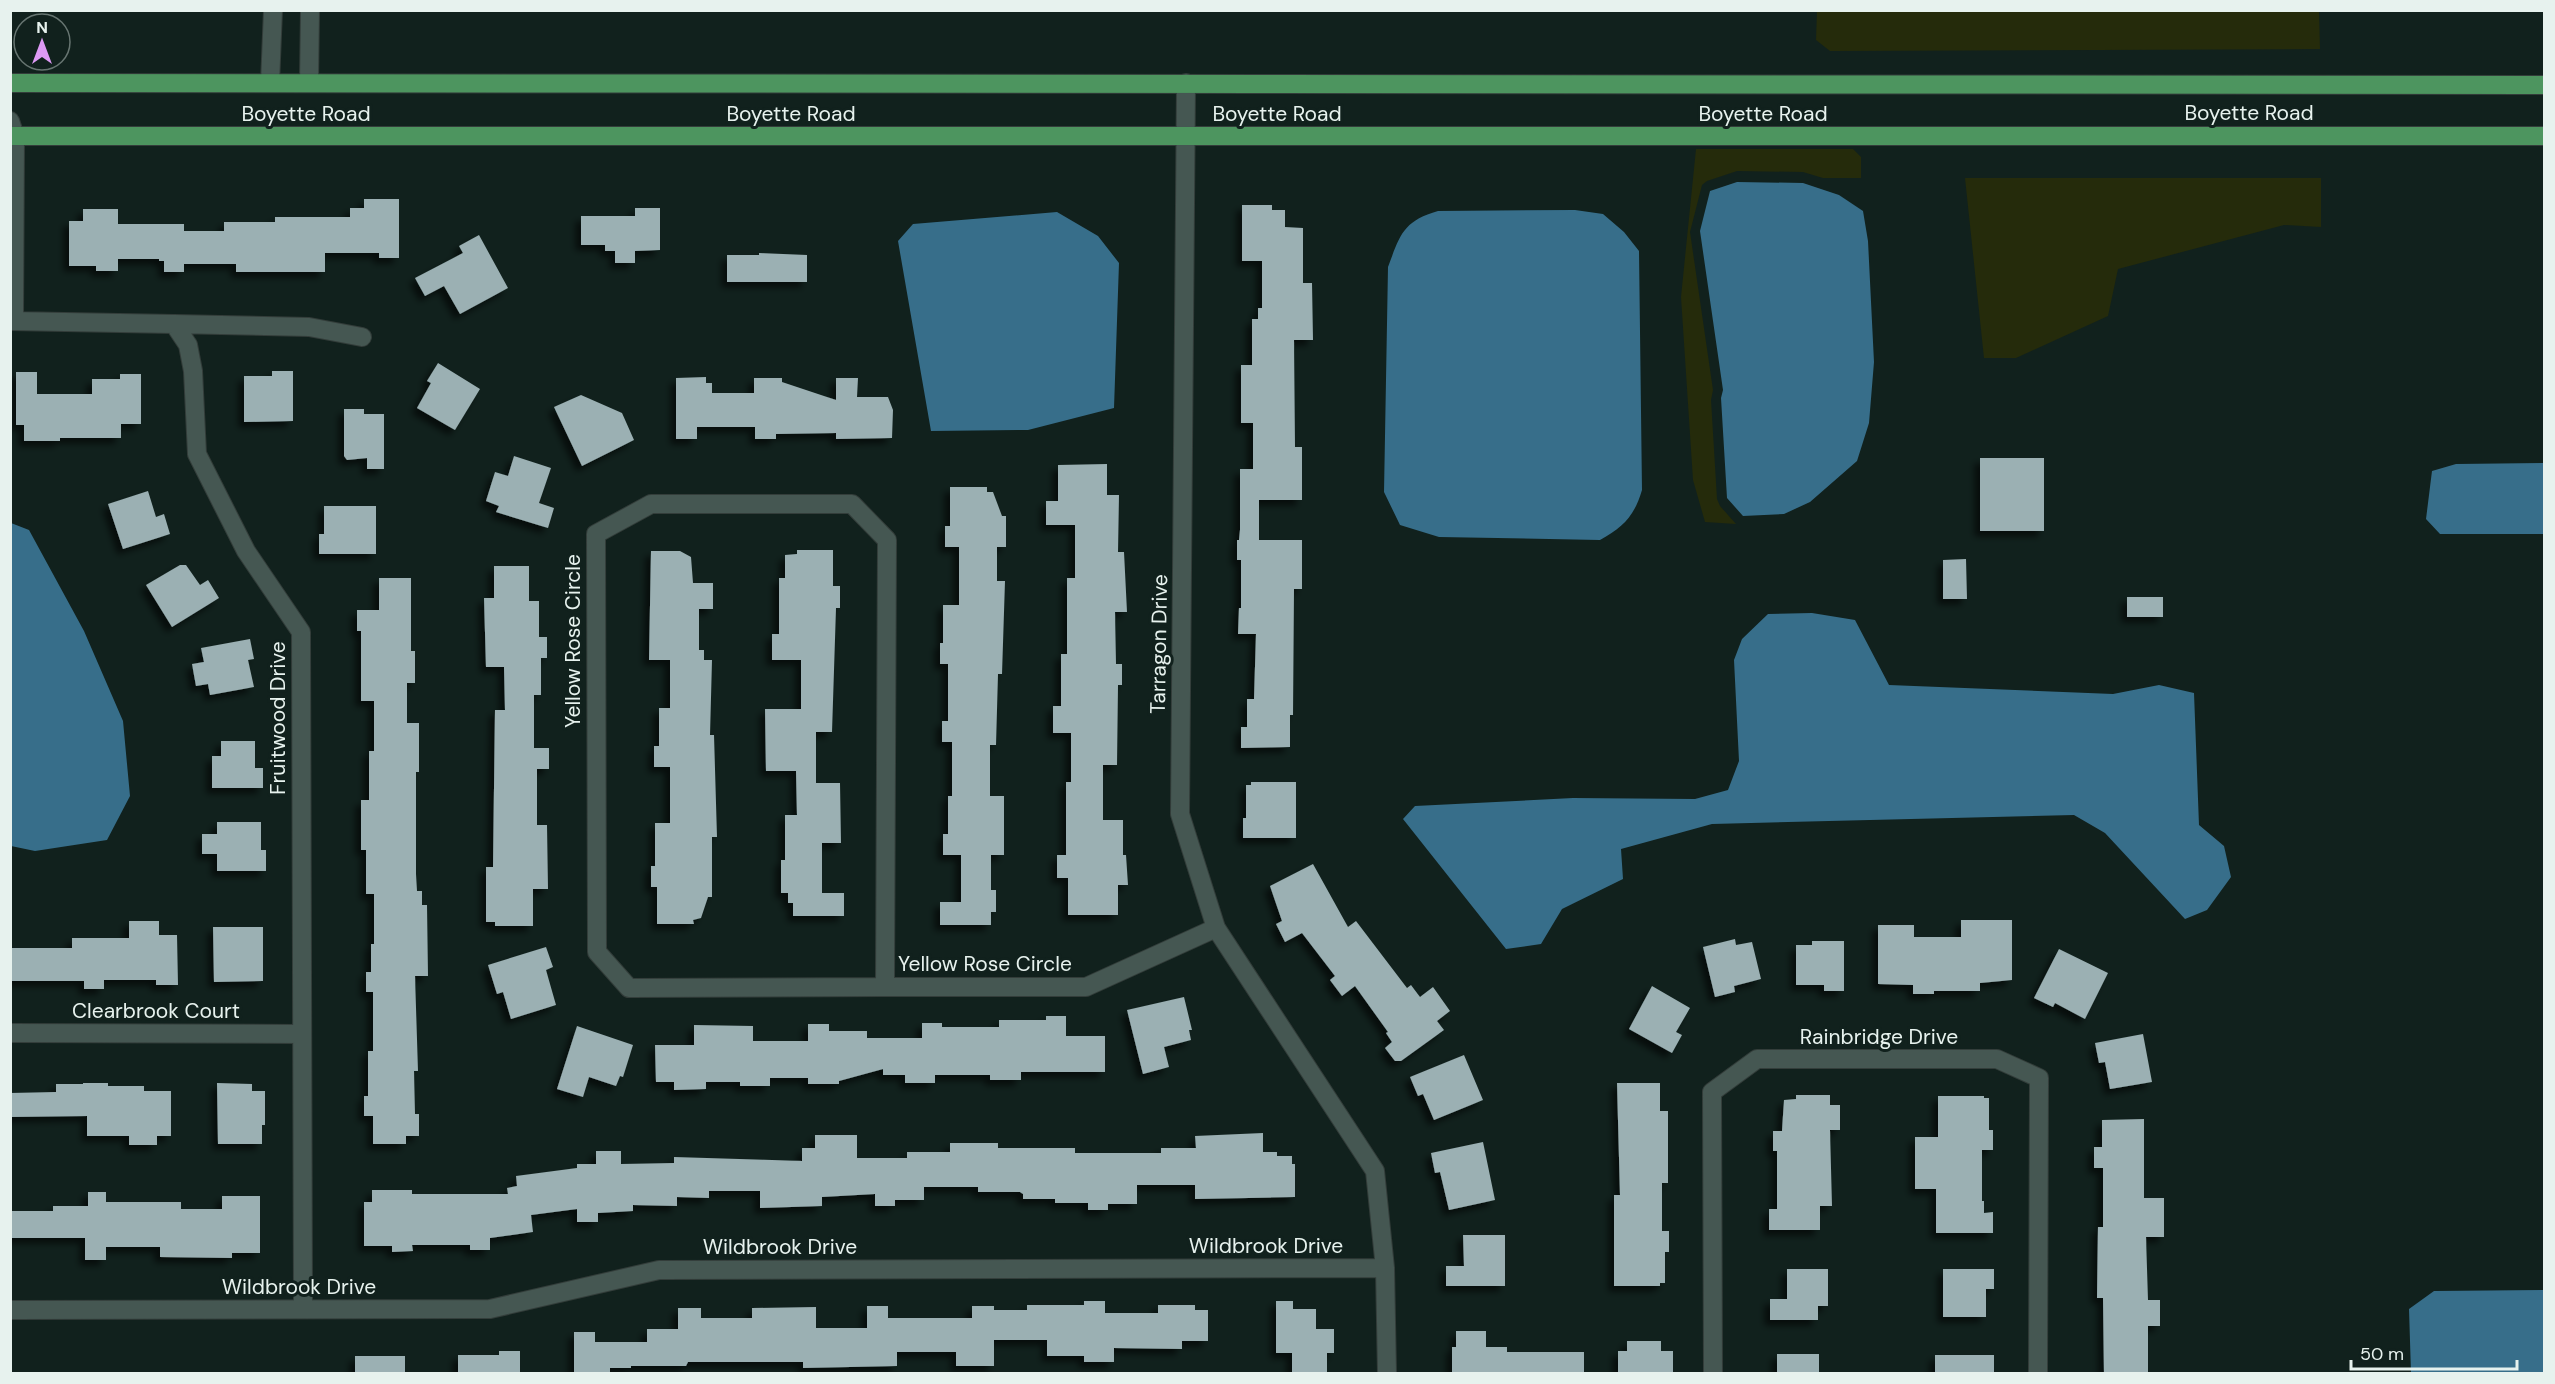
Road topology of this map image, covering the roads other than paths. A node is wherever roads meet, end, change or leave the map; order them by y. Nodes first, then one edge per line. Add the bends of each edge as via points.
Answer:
1 (273, 10) edge
2 (310, 10) edge
3 (10, 83) edge
4 (270, 83) junction
5 (309, 83) junction
6 (1186, 83) junction
7 (2544, 85) edge
8 (12, 131) edge
9 (2544, 136) edge
10 (1186, 137) junction
11 (12, 321) edge
12 (174, 324) junction
13 (362, 337) dead end
14 (1216, 928) junction
15 (885, 987) junction
16 (10, 1033) edge
17 (302, 1034) junction
18 (1385, 1268) junction
19 (303, 1309) junction
20 (10, 1310) edge
21 (1387, 1374) edge
22 (1713, 1374) edge
23 (2038, 1374) edge

1 - 4 street
2 - 5 street
3 - 4 main road, Boyette Road
4 - 5 main road, Boyette Road
5 - 6 main road, Boyette Road
6 - 7 main road, Boyette Road
6 - 10 street, Tarragon Drive
8 - 10 main road, Boyette Road
8 - 11 street
9 - 10 main road, Boyette Road
10 - 14 street, Tarragon Drive via 1180,814
11 - 12 street
12 - 13 street via 309,327
12 - 17 street, Fruitwood Drive via 188,345 193,371 197,454 246,551 301,632
14 - 15 street, Yellow Rose Circle via 1086,987
14 - 18 street, Tarragon Drive via 1375,1171
15 - 15 street, Yellow Rose Circle via 629,988 597,952 596,534 651,504 852,504 887,540
16 - 17 street, Clearbrook Court
17 - 19 street, Fruitwood Drive
18 - 19 street, Wildbrook Drive via 659,1270 490,1309
18 - 21 street
19 - 20 street, Wildbrook Drive
22 - 23 street, Rainbridge Drive via 1712,1092 1757,1059 1997,1059 2039,1078

